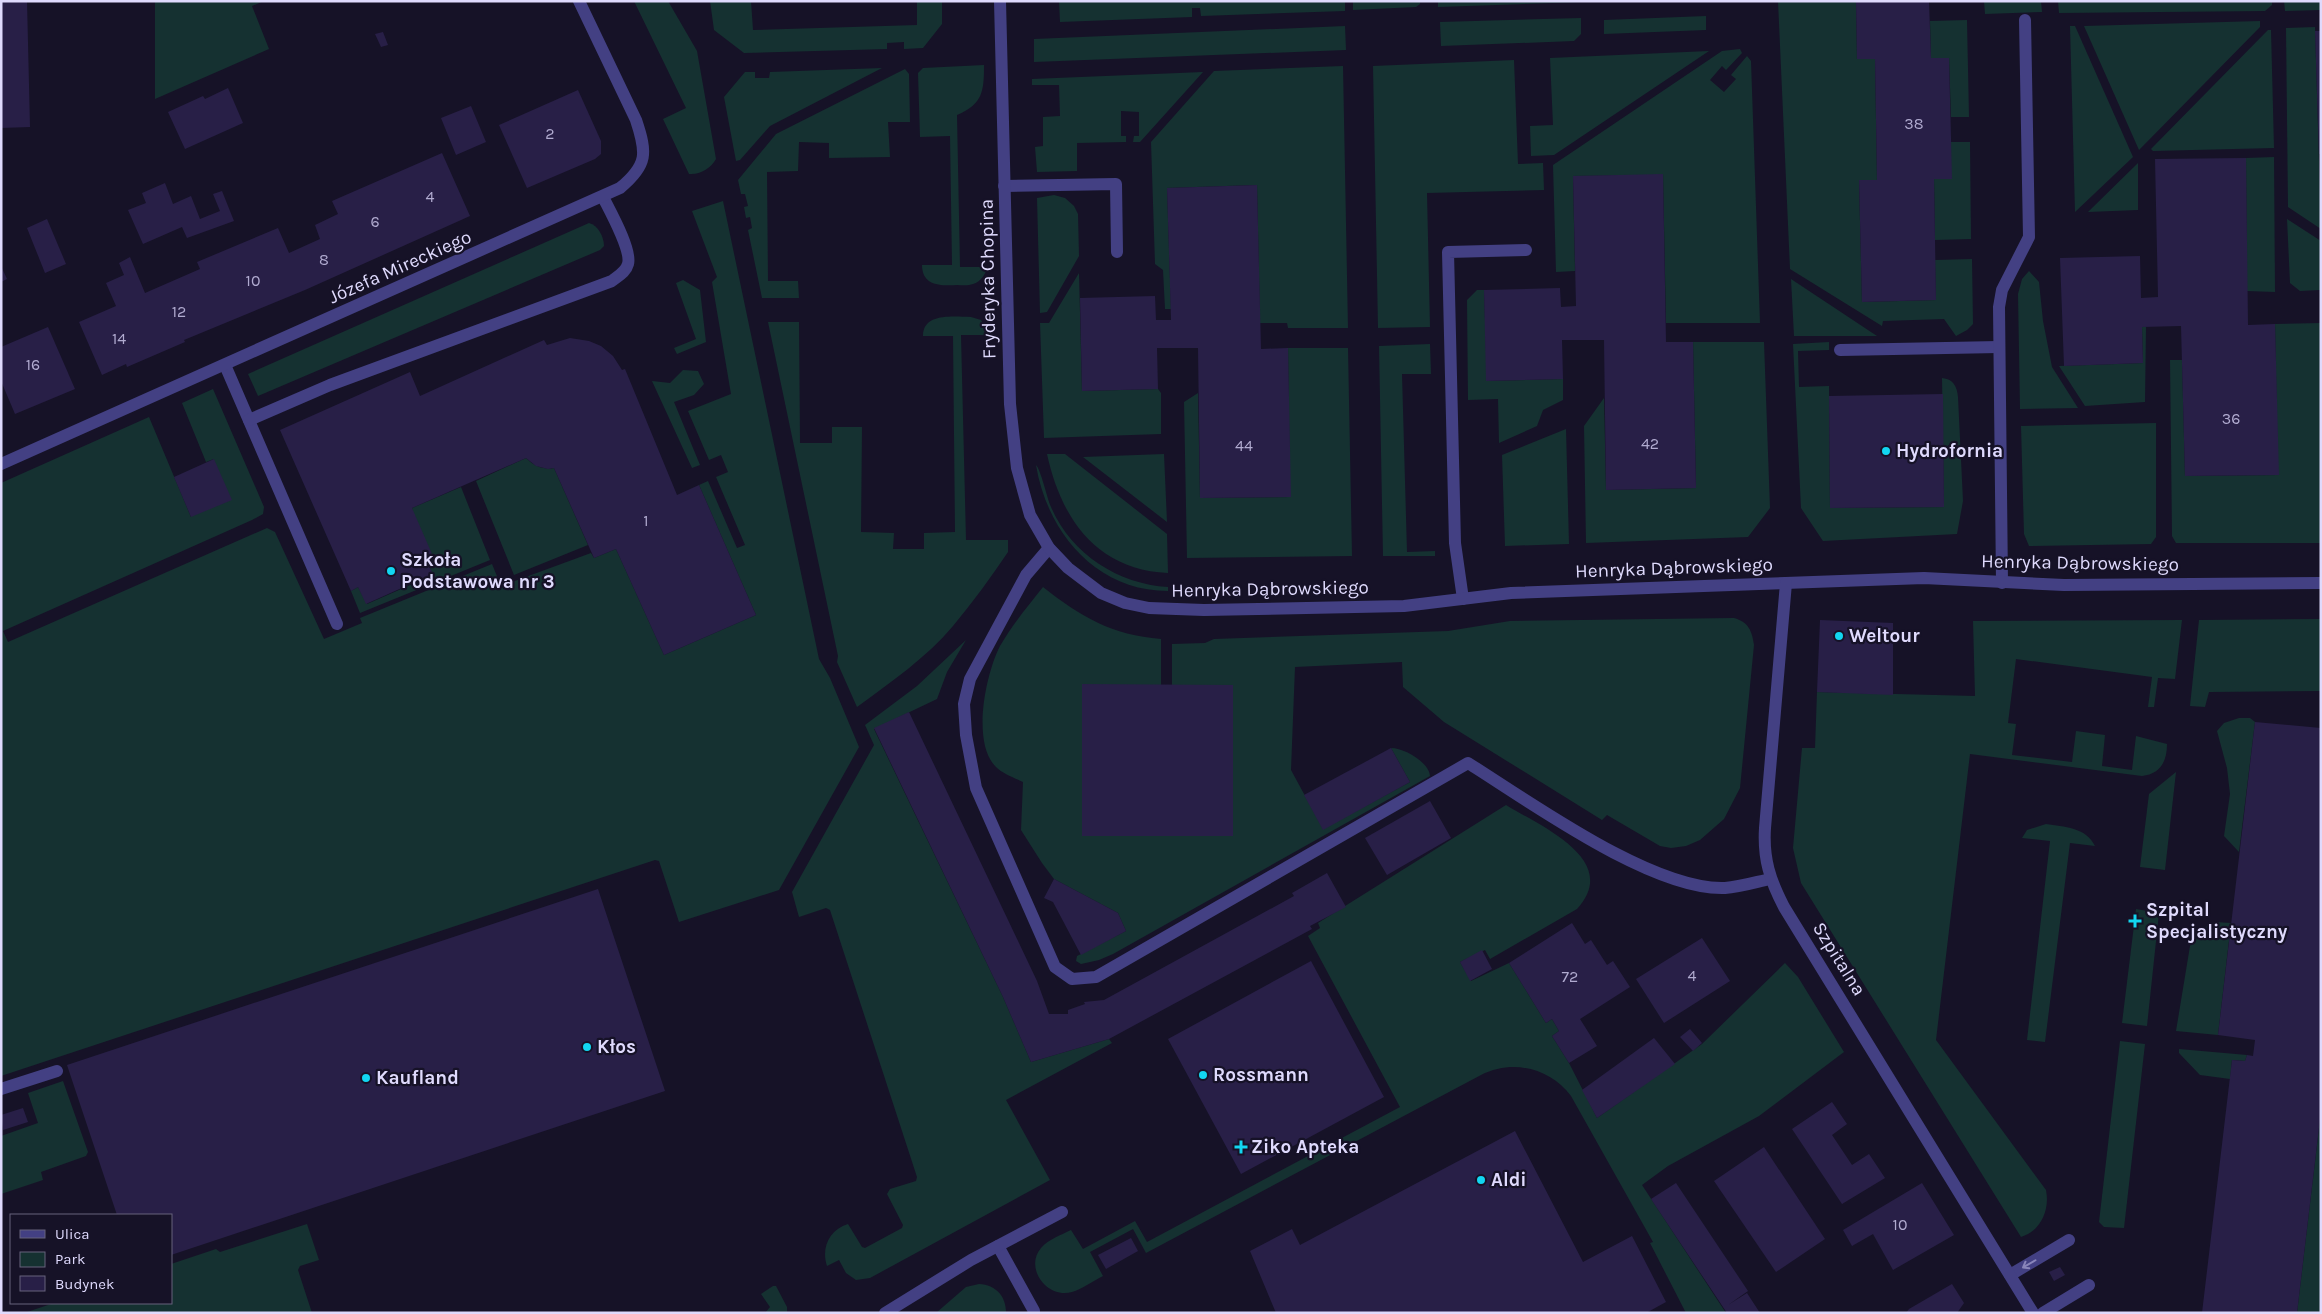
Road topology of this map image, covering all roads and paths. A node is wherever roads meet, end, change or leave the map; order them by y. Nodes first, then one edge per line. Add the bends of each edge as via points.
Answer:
1 (579, 1) edge
2 (1000, 1) edge
3 (2025, 20) dead end
4 (1004, 186) junction
5 (603, 197) junction
6 (1526, 250) dead end
7 (1117, 252) dead end
8 (1999, 347) junction
9 (1840, 350) dead end
10 (225, 364) junction
11 (249, 420) junction
12 (1, 464) edge
13 (1049, 548) junction
14 (1786, 582) junction
15 (2002, 582) junction
16 (2321, 583) edge
17 (1463, 599) junction
18 (337, 624) dead end
19 (1770, 879) junction
20 (57, 1070) dead end
21 (1, 1089) edge
22 (1062, 1212) dead end
23 (2069, 1240) dead end
24 (998, 1246) junction
25 (2010, 1275) junction
26 (2089, 1285) dead end
27 (1034, 1311) dead end
28 (885, 1313) edge
29 (2033, 1313) edge
30 (2044, 1313) edge

1 - 5 street, Józefa Mireckiego via 636,120 645,151 636,176
2 - 4 street, Fryderyka Chopina
3 - 8 street via 2029,237 2002,290
4 - 7 street via 1116,184
4 - 13 street, Fryderyka Chopina via 1013,448 1030,515
5 - 10 street, Józefa Mireckiego
5 - 11 street via 627,251 629,263 623,273 612,281 330,385
6 - 17 street via 1448,252 1455,543
8 - 9 street
8 - 15 street
10 - 11 street
10 - 12 street, Józefa Mireckiego
11 - 18 street
13 - 17 street, Henryka Dąbrowskiego via 1100,593 1149,608 1404,606
13 - 19 street via 1026,575 970,679 964,712 976,788 1055,967 1072,979 1096,977 1468,763 1572,828 1644,867 1698,885 1725,888
14 - 15 street, Henryka Dąbrowskiego via 1948,578
14 - 17 street, Henryka Dąbrowskiego via 1511,593
14 - 19 street, Szpitalna via 1765,828 1764,849
15 - 16 street, Henryka Dąbrowskiego
19 - 25 street, Szpitalna via 1784,907
20 - 21 street
22 - 24 street
23 -> 25 street
24 - 27 street
24 - 28 street
25 - 29 street, Szpitalna
26 - 30 street

